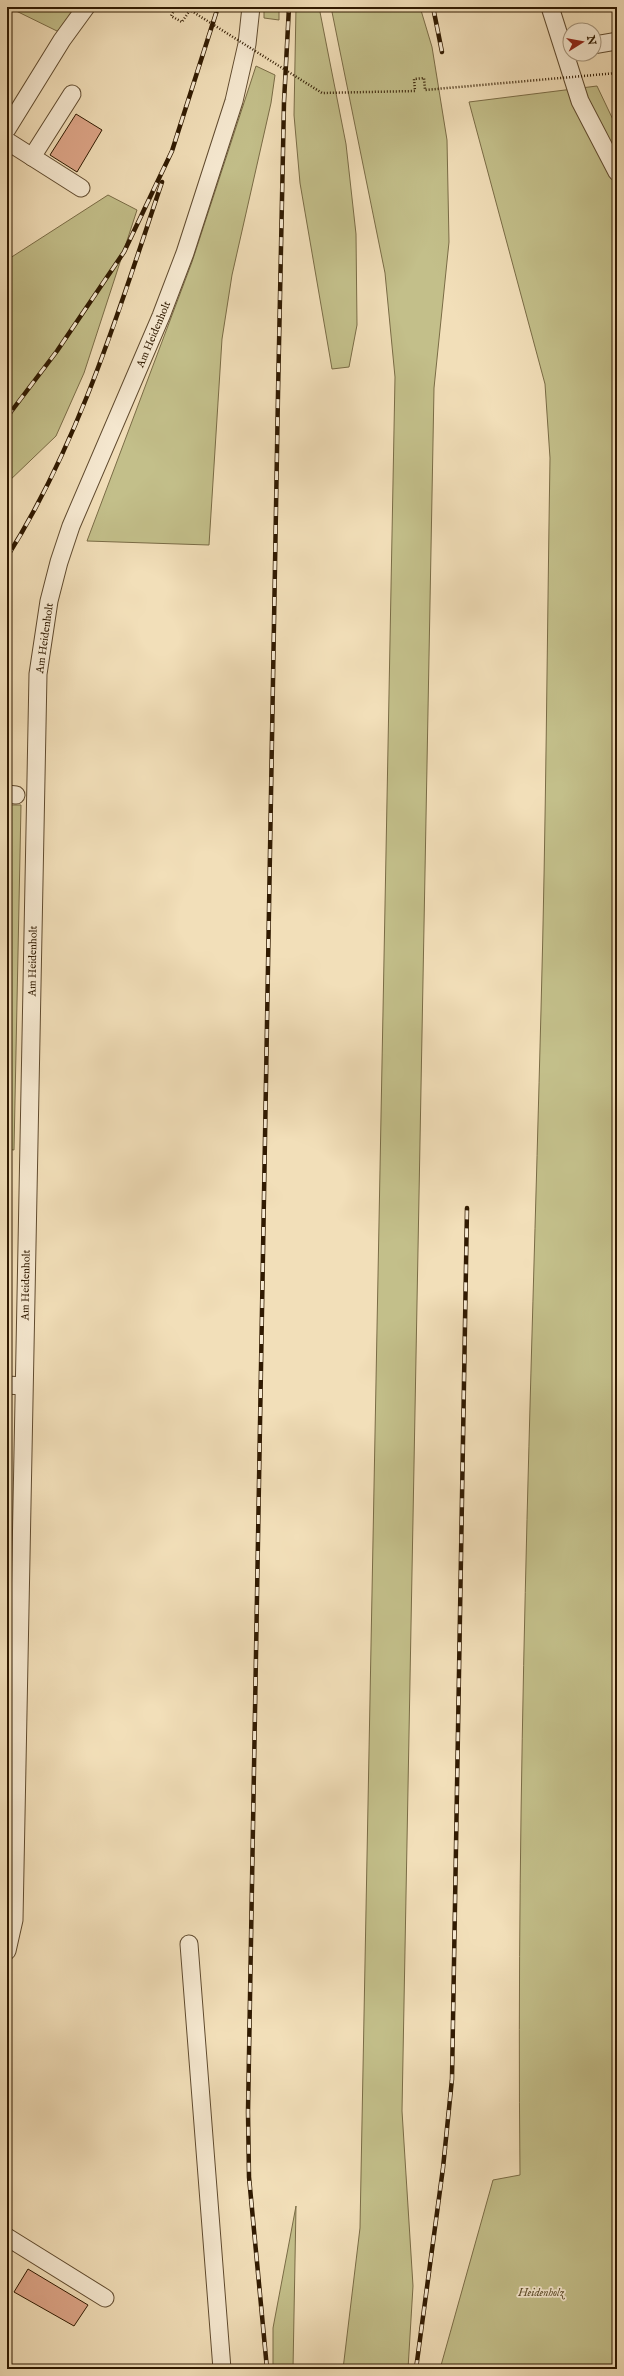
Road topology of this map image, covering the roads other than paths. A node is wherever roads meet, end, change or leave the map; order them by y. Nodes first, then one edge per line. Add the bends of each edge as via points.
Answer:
1 (86, 7) edge
2 (251, 7) edge
3 (550, 7) edge
4 (562, 37) edge
5 (617, 41) edge
6 (602, 44) edge
7 (570, 62) edge
8 (72, 94) dead end
9 (7, 129) edge
10 (7, 141) edge
11 (32, 157) junction
12 (617, 172) edge
13 (81, 188) dead end
14 (15, 1385) edge
15 (189, 1944) dead end
16 (7, 1951) edge
17 (7, 2237) edge
18 (105, 2298) dead end
19 (222, 2369) edge

1 - 9 street via 62,40
2 - 14 street, Am Heidenholt via 247,44 234,101 213,171 161,316 71,526 49,600 42,638 38,674
3 - 4 street
5 - 6 street
7 - 12 street via 580,101
8 - 11 street
10 - 11 street
11 - 13 street
14 - 16 street, Am Heidenholt via 14,1920
15 - 19 street
17 - 18 street

